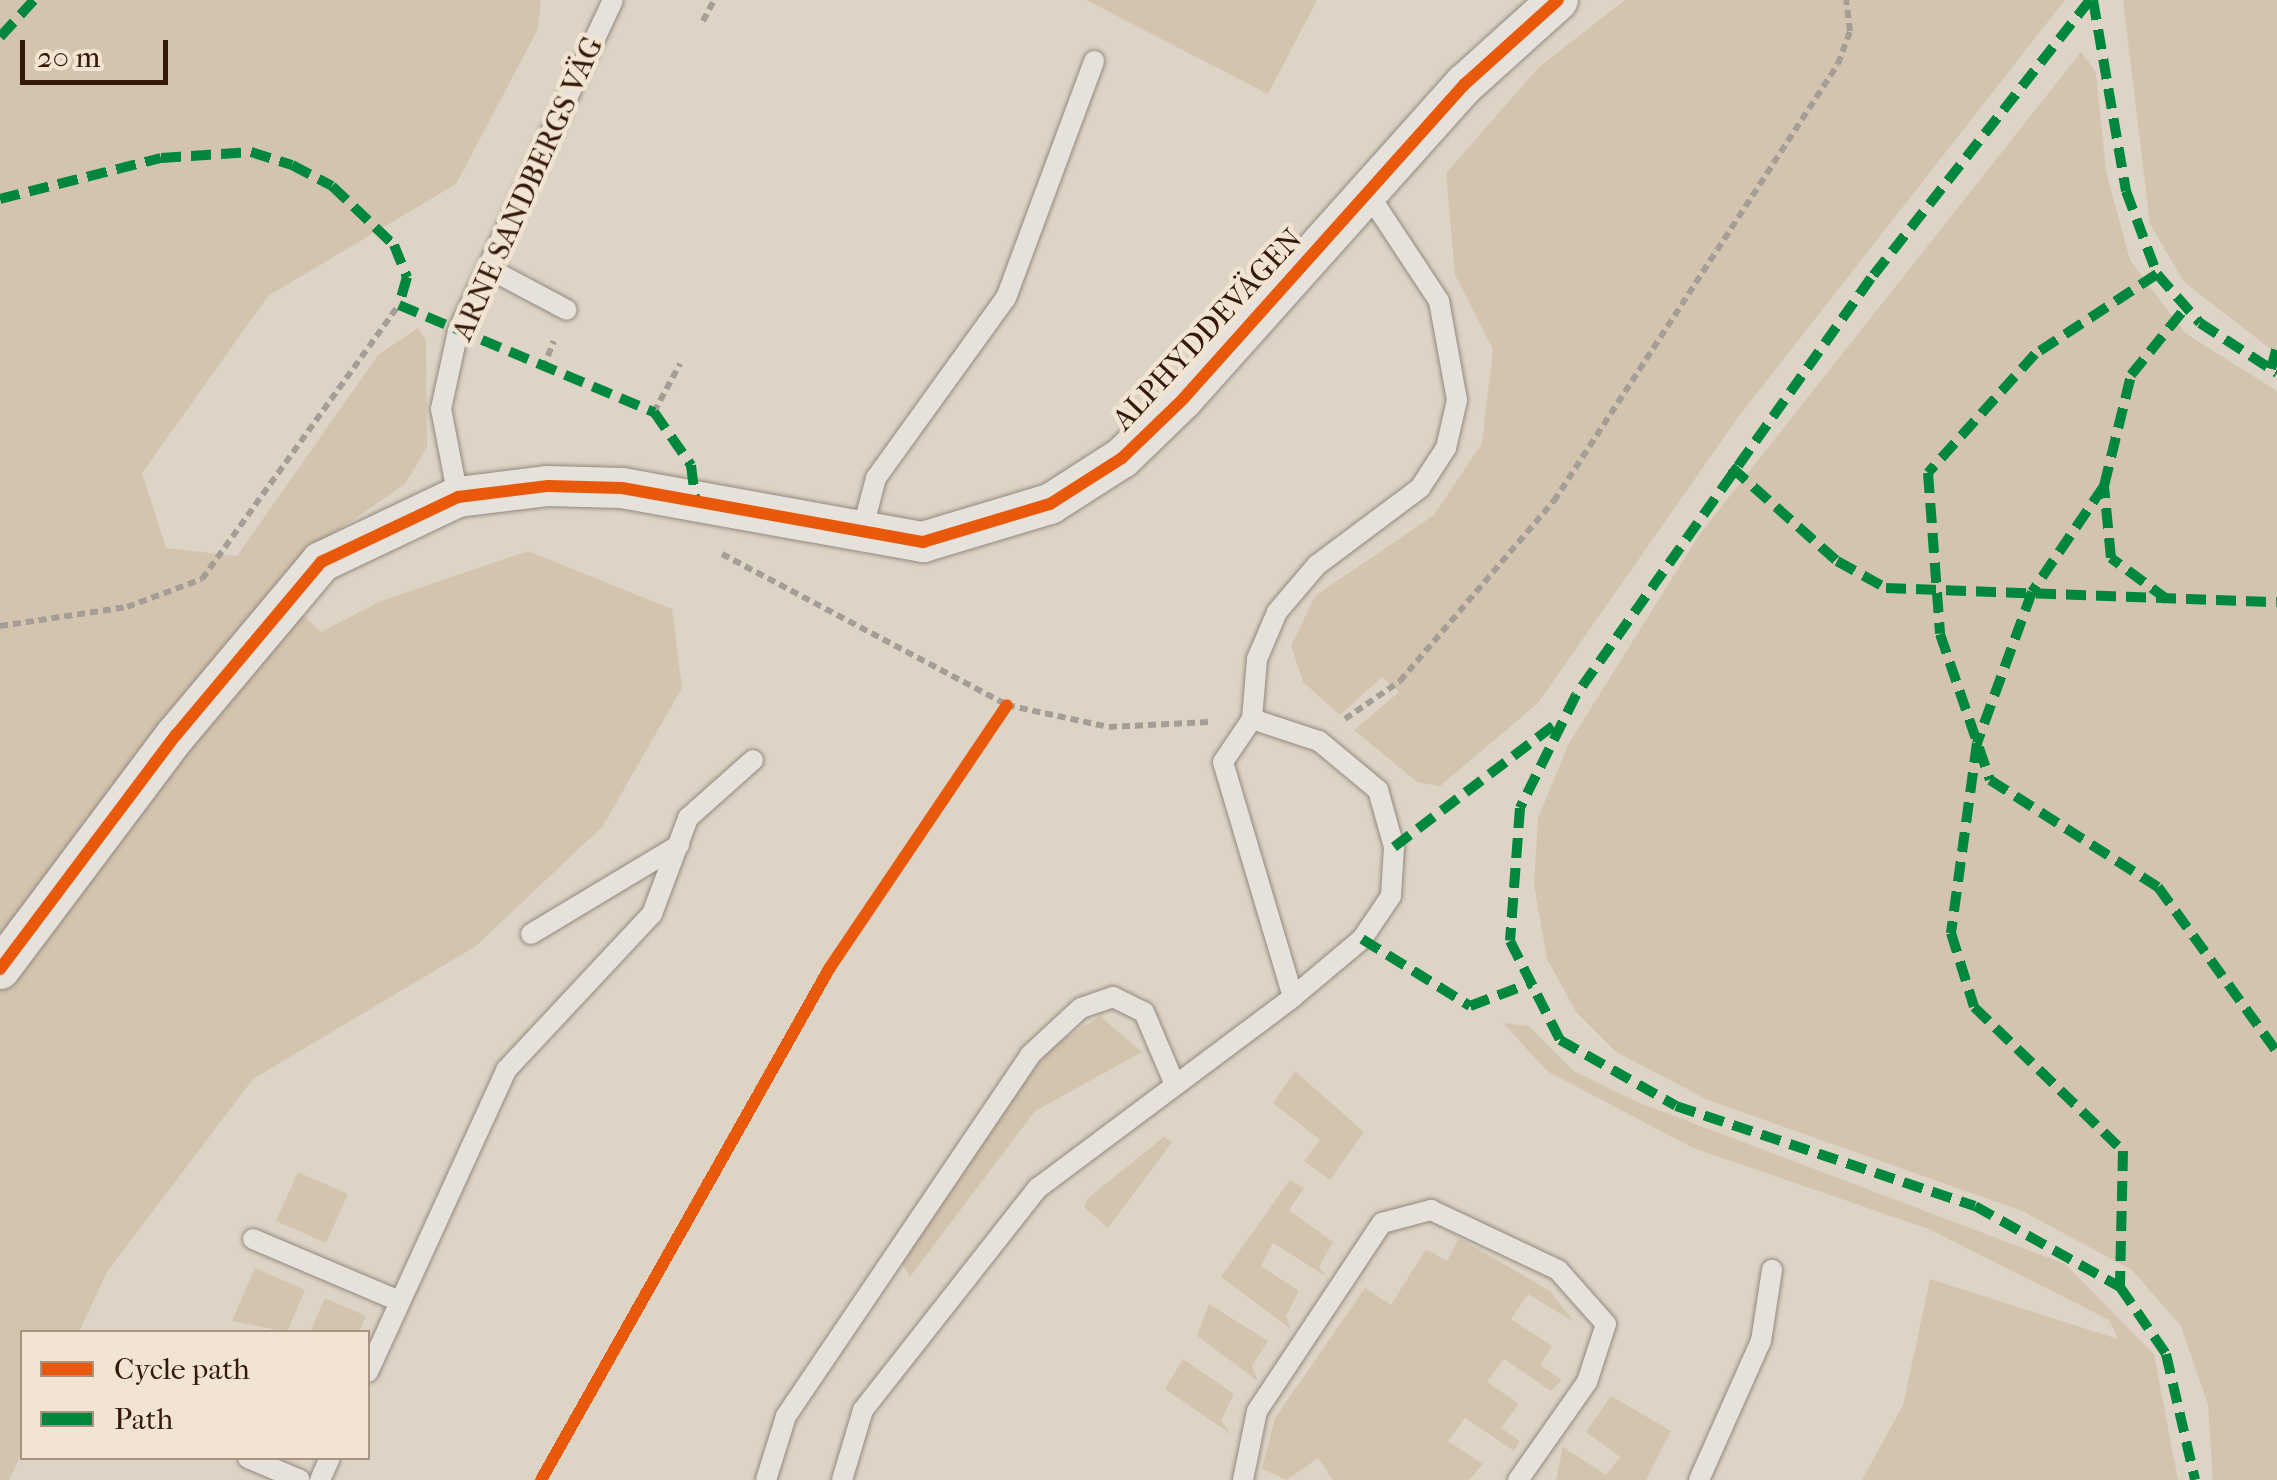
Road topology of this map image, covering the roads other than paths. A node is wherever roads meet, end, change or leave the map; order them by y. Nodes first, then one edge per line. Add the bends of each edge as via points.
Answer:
1 (613, 0) edge
2 (1558, 0) edge
3 (1094, 61) dead end
4 (1369, 195) junction
5 (488, 268) junction
6 (567, 310) dead end
7 (458, 496) junction
8 (860, 537) junction
9 (1252, 719) junction
10 (753, 760) dead end
11 (678, 845) junction
12 (531, 934) dead end
13 (0, 969) edge
14 (1293, 997) junction
15 (1173, 1080) junction
16 (253, 1239) dead end
17 (1772, 1270) dead end
18 (399, 1301) junction
19 (370, 1367) edge
20 (253, 1460) edge
21 (300, 1480) edge
22 (766, 1480) edge
23 (842, 1480) edge
24 (1243, 1480) edge
25 (1518, 1480) edge
26 (1699, 1480) edge

1 - 5 lane, ARNE SANDBERGS VÄG
2 - 4 street, ALPHYDDEVÄGEN via 1465,84
3 - 8 lane via 1006,298 876,478
4 - 8 street, ALPHYDDEVÄGEN via 1122,458 1002,525 923,542
4 - 9 lane via 1439,301 1457,400 1446,448 1420,488 1317,565 1276,612 1258,660
5 - 6 lane
5 - 7 lane, ARNE SANDBERGS VÄG via 458,331 441,409
7 - 8 street, ALPHYDDEVÄGEN via 622,488
7 - 13 street via 321,562 176,735
9 - 14 lane via 1223,762
9 - 14 lane via 1318,741 1378,790 1394,847 1390,896 1362,938
10 - 11 lane via 688,818
11 - 12 lane
11 - 18 lane via 652,914 506,1070
14 - 15 lane
15 - 22 lane via 1144,1012 1113,997 1081,1008 1030,1055 786,1416
15 - 23 lane via 1038,1188 946,1295 863,1410
16 - 18 lane
17 - 26 lane via 1761,1341
18 - 19 lane
20 - 21 lane
24 - 25 lane via 1257,1411 1382,1224 1431,1210 1558,1270 1606,1324 1587,1382

